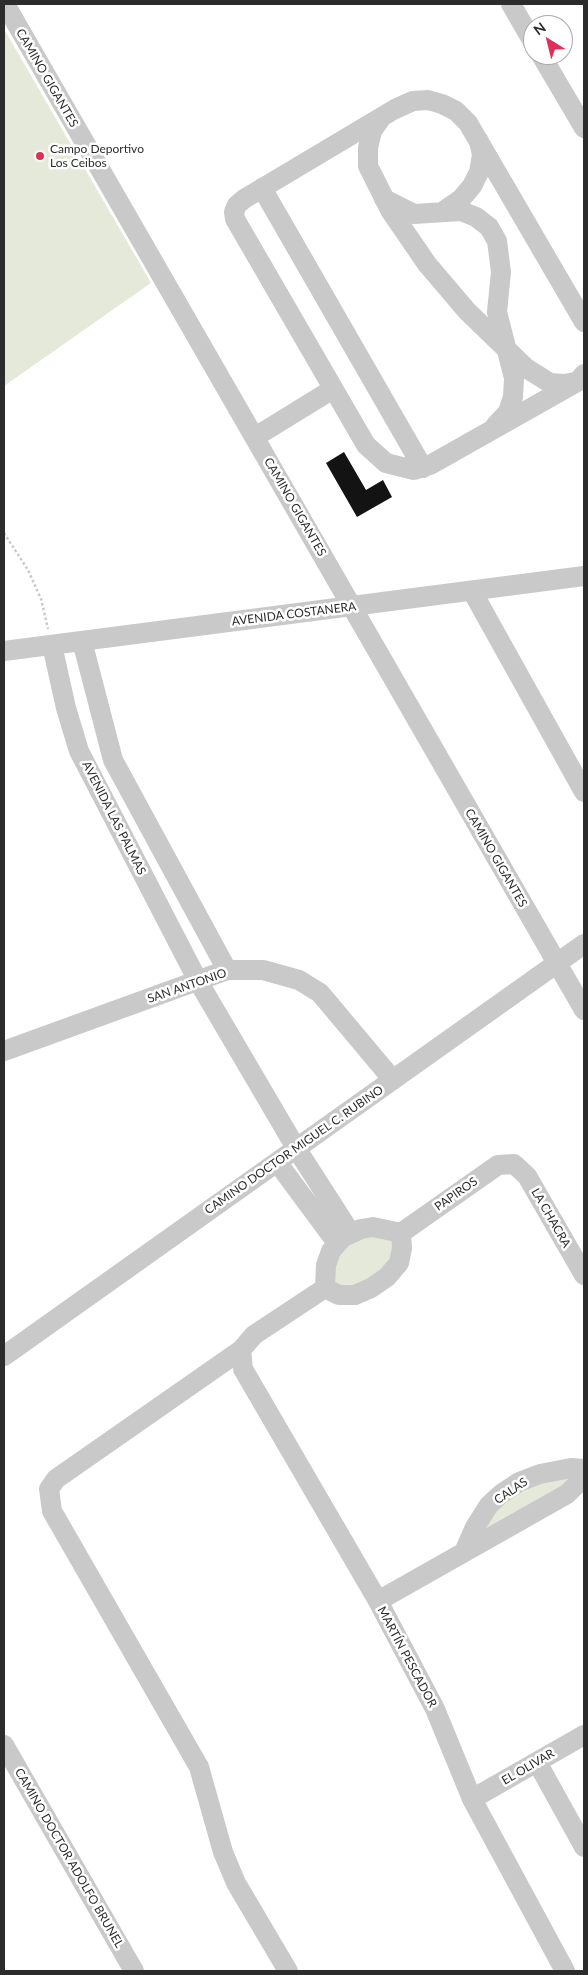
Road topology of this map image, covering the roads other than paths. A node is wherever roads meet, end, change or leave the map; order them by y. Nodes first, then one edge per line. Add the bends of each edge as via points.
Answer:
1 (5, 4) edge
2 (511, 4) edge
3 (523, 25) edge
4 (547, 65) edge
5 (383, 117) junction
6 (584, 128) edge
7 (478, 140) junction
8 (262, 188) junction
9 (384, 199) junction
10 (445, 210) junction
11 (584, 322) edge
12 (506, 350) junction
13 (580, 378) edge
14 (333, 389) junction
15 (491, 431) junction
16 (255, 438) junction
17 (423, 468) junction
18 (584, 576) edge
19 (472, 591) junction
20 (352, 607) junction
21 (82, 641) junction
22 (52, 645) junction
23 (4, 651) edge
24 (584, 792) edge
25 (583, 948) edge
26 (558, 964) junction
27 (227, 970) junction
28 (198, 981) junction
29 (584, 1010) edge
30 (4, 1051) edge
31 (393, 1080) junction
32 (296, 1148) junction
33 (277, 1162) junction
34 (514, 1164) joint
35 (401, 1234) junction
36 (344, 1238) junction
37 (584, 1275) edge
38 (325, 1288) junction
39 (241, 1350) junction
40 (4, 1356) edge
41 (584, 1468) edge
42 (584, 1477) edge
43 (464, 1552) junction
44 (378, 1601) junction
45 (584, 1735) edge
46 (4, 1745) edge
47 (537, 1762) junction
48 (472, 1799) junction
49 (584, 1847) edge
50 (134, 1971) edge
51 (288, 1971) edge
52 (564, 1971) edge

1 - 16 street, CAMINO GIGANTES
2 - 3 street
4 - 6 street
5 - 7 street via 413,101 428,100 456,110
5 - 8 street
5 - 9 street via 372,131 368,166
7 - 10 street via 482,155 472,186
7 - 11 street
8 - 14 street via 237,204 235,219
8 - 17 street
9 - 10 street via 414,214
9 - 12 street via 427,264 466,311
10 - 12 street via 461,211 476,217 489,227 497,241 501,272 497,312
12 - 13 street via 550,383 564,384
12 - 15 street via 514,378 513,397 508,412
13 - 15 street
14 - 16 street
14 - 17 street via 366,446 376,455 398,467
15 - 17 street
16 - 20 street, CAMINO GIGANTES
18 - 19 street, AVENIDA COSTANERA
19 - 20 street, AVENIDA COSTANERA
19 - 24 street
20 - 21 street, AVENIDA COSTANERA
20 - 26 street, CAMINO GIGANTES
21 - 22 street, AVENIDA COSTANERA
21 - 27 street, AVENIDA LAS PALMAS via 113,760
22 - 23 street, AVENIDA COSTANERA
22 - 28 street, AVENIDA LAS PALMAS via 79,751
25 - 26 street, CAMINO DOCTOR MIGUEL C. RUBINO
26 - 29 street, CAMINO GIGANTES
26 - 31 street, CAMINO DOCTOR MIGUEL C. RUBINO
27 - 28 street, SAN ANTONIO
27 - 31 street, SAN ANTONIO via 263,970 299,980 320,993
28 - 30 street, SAN ANTONIO
28 - 32 street, AVENIDA LAS PALMAS
31 - 32 street, CAMINO DOCTOR MIGUEL C. RUBINO
32 - 33 street, CAMINO DOCTOR MIGUEL C. RUBINO
32 - 36 street
33 - 36 street
33 - 40 street, CAMINO DOCTOR MIGUEL C. RUBINO
34 - 35 street, PAPIROS via 498,1165
34 - 37 street, LA CHACRA via 527,1176
35 - 36 street via 374,1227
35 - 38 street via 400,1263 387,1277 355,1295 339,1295
36 - 38 street via 326,1265
38 - 39 street via 254,1335
39 - 44 street, MARTÍN PESCADOR via 243,1369
39 - 51 street via 56,1479 49,1489 49,1500 52,1511 199,1767 223,1852 233,1875
41 - 43 street, CALAS via 540,1474 501,1494 489,1505
42 - 43 street via 567,1494
43 - 44 street
44 - 48 street, MARTÍN PESCADOR via 435,1709
45 - 47 street, EL OLIVAR
46 - 50 street, CAMINO DOCTOR ADOLFO BRUNEL
47 - 48 street, EL OLIVAR
47 - 49 street
48 - 52 street, MARTÍN PESCADOR

